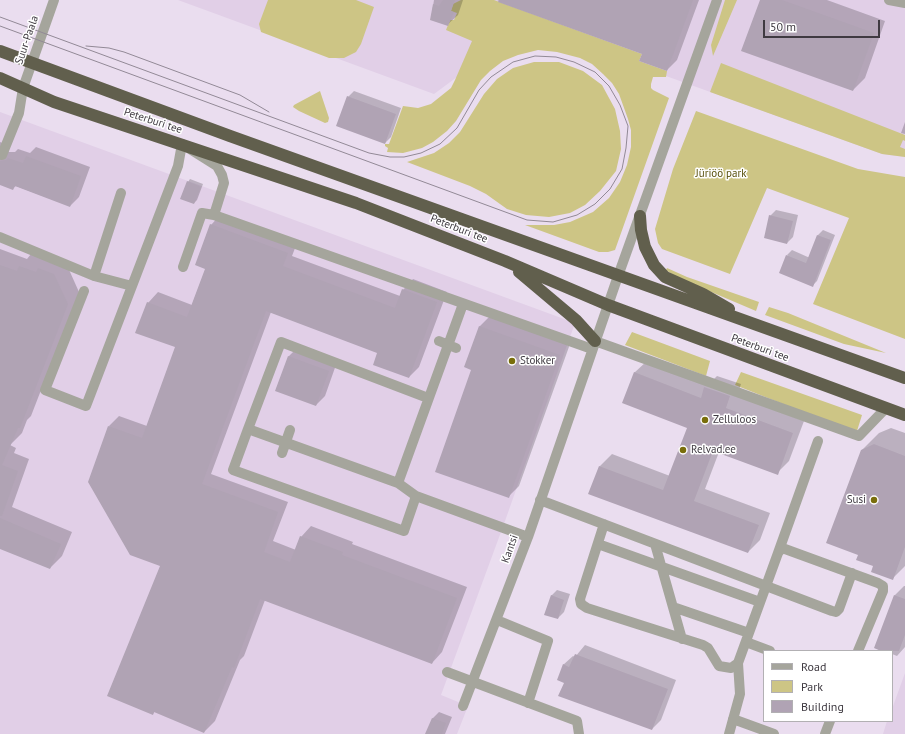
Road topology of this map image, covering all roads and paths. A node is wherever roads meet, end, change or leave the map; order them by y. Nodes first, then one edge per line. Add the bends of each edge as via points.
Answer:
1 (54, 0) edge
2 (717, 0) edge
3 (889, 0) edge
4 (905, 3) edge
5 (0, 51) edge
6 (32, 62) junction
7 (0, 78) edge
8 (23, 88) junction
9 (182, 144) junction
10 (2, 155) dead end
11 (121, 193) dead end
12 (214, 215) junction
13 (640, 216) junction
14 (0, 237) edge
15 (505, 261) junction
16 (183, 267) dead end
17 (94, 276) junction
18 (618, 276) junction
19 (132, 286) junction
20 (84, 290) dead end
21 (462, 304) junction
22 (608, 305) junction
23 (758, 325) junction
24 (594, 345) junction
25 (356, 371) junction
26 (905, 378) edge
27 (352, 381) dead end
28 (428, 398) junction
29 (886, 408) junction
30 (905, 415) edge
31 (248, 429) junction
32 (290, 430) dead end
33 (818, 441) dead end
34 (286, 443) junction
35 (282, 453) dead end
36 (398, 483) junction
37 (416, 496) junction
38 (540, 500) junction
39 (604, 524) junction
40 (528, 537) junction
41 (598, 544) junction
42 (655, 544) junction
43 (778, 552) junction
44 (662, 567) junction
45 (852, 573) junction
46 (766, 586) junction
47 (760, 602) junction
48 (673, 607) junction
49 (497, 620) junction
50 (747, 637) junction
51 (682, 638) junction
52 (768, 650) edge
53 (858, 650) edge
54 (738, 663) junction
55 (447, 672) dead end
56 (472, 682) junction
57 (528, 703) junction
58 (463, 706) dead end
59 (733, 719) junction
60 (830, 722) edge
61 (579, 734) edge
62 (728, 734) edge
63 (774, 734) edge
64 (824, 734) edge

1 - 6 street, Suur-Paala
2 - 13 street, Kantsi
3 - 4 street
5 - 6 highway, Peterburi tee
6 - 8 street, Suur-Paala
6 - 18 highway, Peterburi tee
7 - 8 highway, Peterburi tee
8 - 9 highway, Peterburi tee via 54,102
8 - 10 street, Suur-Paala via 19,113
9 - 12 street via 217,166 222,175 224,183
9 - 15 highway, Peterburi tee via 356,203
9 - 19 street via 178,166
11 - 17 street
12 - 16 street via 202,214
12 - 21 street
13 - 18 street, Kantsi
13 - 23 highway via 645,247 664,277 703,294
14 - 17 street
15 - 22 highway, Peterburi tee
15 - 24 highway via 576,320
17 - 19 street
18 - 22 street, Kantsi
18 - 23 highway, Peterburi tee
19 - 20 street via 86,406 45,390
21 - 24 street
21 - 28 street
22 - 24 street, Kantsi
22 - 29 highway, Peterburi tee
23 - 26 highway, Peterburi tee
24 - 29 street via 859,436
24 - 38 street, Kantsi
25 - 27 street
25 - 28 street
25 - 31 street via 281,342
28 - 36 street
29 - 30 highway, Peterburi tee
31 - 34 street
31 - 37 street via 233,470 404,531
32 - 34 street
33 - 43 street
34 - 35 street
34 - 36 street
36 - 37 street
37 - 40 street
38 - 39 street
38 - 40 street, Kantsi
39 - 41 street
39 - 42 street
40 - 49 street, Kantsi
41 - 44 street
41 - 51 street via 580,599 581,604
42 - 44 street
42 - 46 street
43 - 45 street via 785,549
43 - 46 street
44 - 47 street
44 - 48 street
45 - 46 street via 836,612
45 - 53 street via 883,586
46 - 47 street
47 - 50 street
48 - 50 street
48 - 51 street
49 - 56 street, Kantsi
49 - 57 street via 548,641
50 - 52 street
50 - 54 street
51 - 54 street via 708,648 719,666 731,668
54 - 59 street via 740,694
55 - 56 street
56 - 57 street
56 - 58 street, Kantsi
57 - 61 street via 577,721
59 - 62 street
59 - 63 street
60 - 64 street

